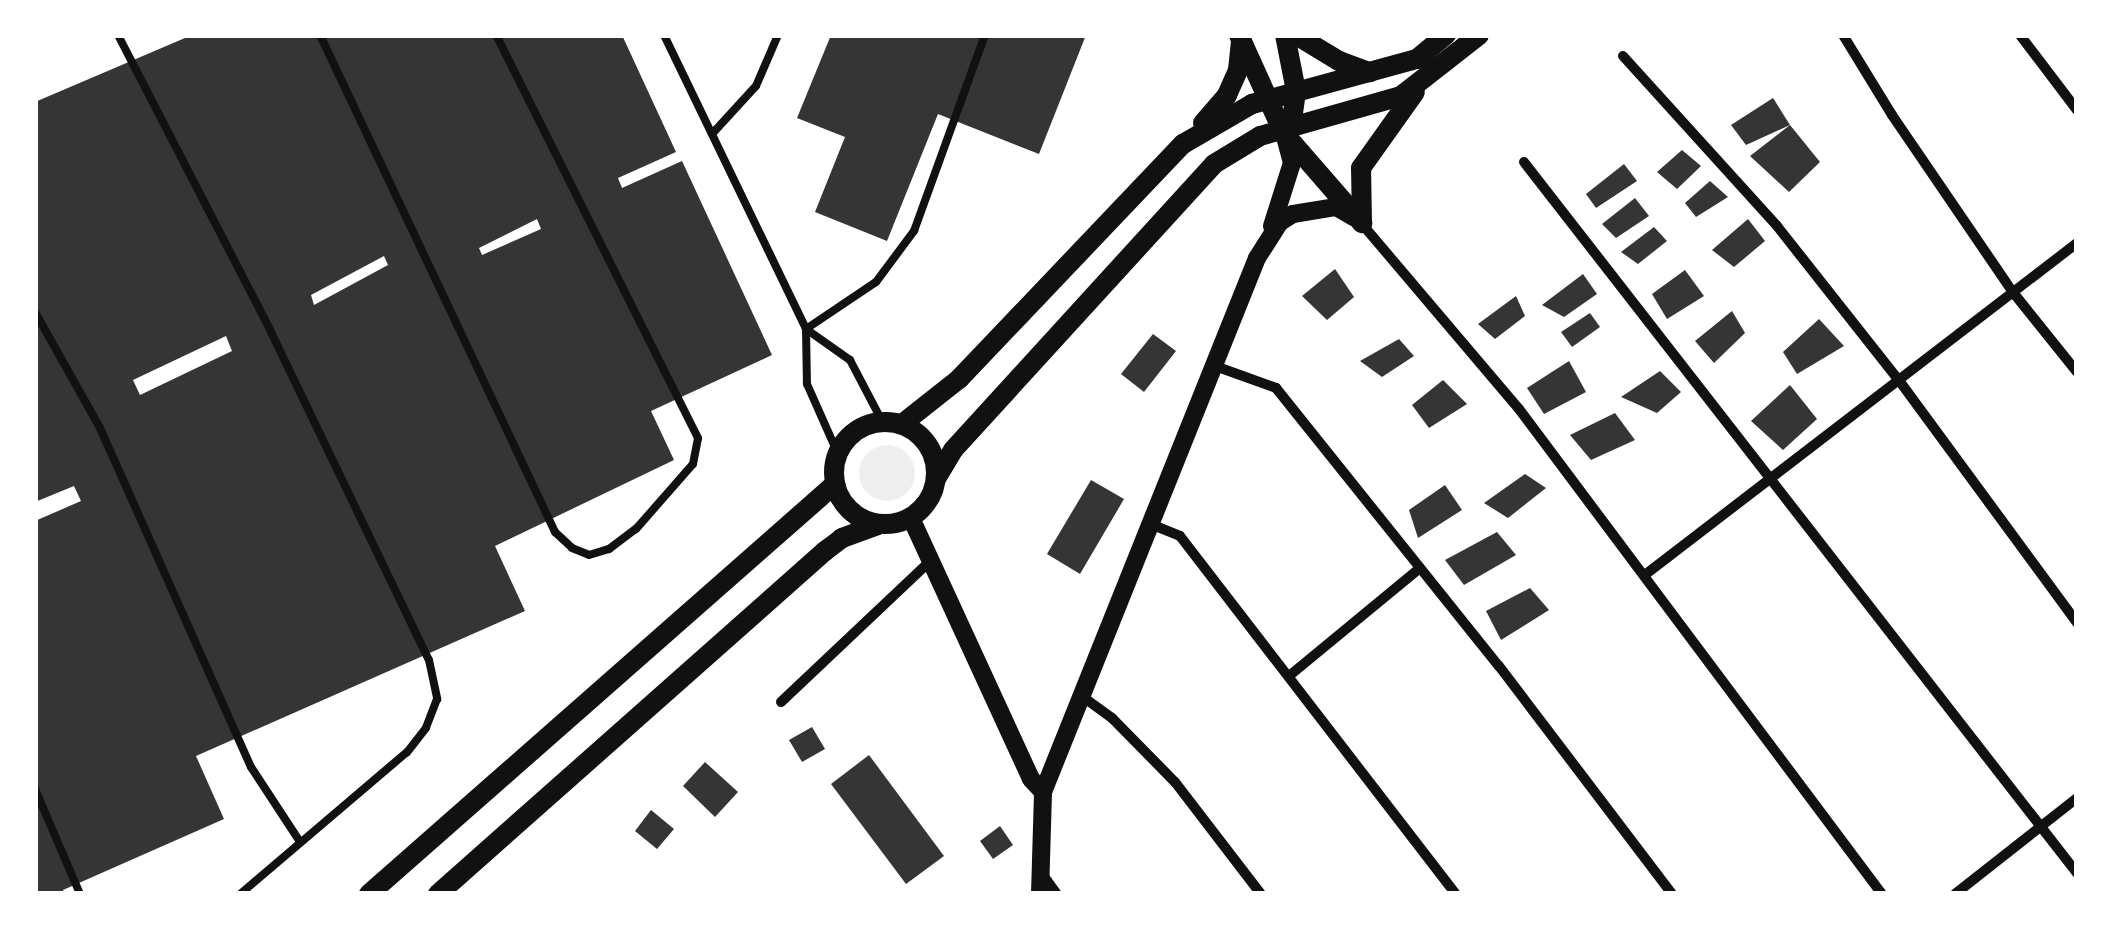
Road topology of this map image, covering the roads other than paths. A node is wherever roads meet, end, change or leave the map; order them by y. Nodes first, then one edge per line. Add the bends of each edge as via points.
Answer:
1 (118, 35) edge
2 (320, 35) edge
3 (496, 35) edge
4 (664, 35) edge
5 (778, 35) edge
6 (984, 35) edge
7 (1285, 35) edge
8 (1296, 35) edge
9 (1446, 35) edge
10 (1479, 35) edge
11 (1844, 35) edge
12 (2020, 35) edge
13 (1240, 38) edge
14 (1623, 56) dead end
15 (1372, 72) junction
16 (1424, 80) junction
17 (1296, 90) junction
18 (1268, 99) junction
19 (2077, 110) edge
20 (1283, 132) junction
21 (712, 134) junction
22 (1183, 144) junction
23 (1524, 162) dead end
24 (1362, 223) junction
25 (2077, 243) edge
26 (1257, 258) junction
27 (2012, 292) junction
28 (35, 312) edge
29 (806, 329) junction
30 (1215, 366) junction
31 (2077, 372) edge
32 (1898, 379) junction
33 (892, 423) junction
34 (838, 454) junction
35 (1769, 476) junction
36 (937, 477) junction
37 (834, 484) junction
38 (911, 518) junction
39 (878, 525) junction
40 (1152, 525) junction
41 (931, 560) junction
42 (1419, 569) junction
43 (1646, 574) junction
44 (2077, 623) edge
45 (1289, 676) junction
46 (1082, 698) junction
47 (781, 702) dead end
48 (35, 789) edge
49 (1043, 792) junction
50 (2077, 798) edge
51 (2040, 824) junction
52 (300, 842) junction
53 (2077, 873) edge
54 (1042, 885) edge
55 (80, 894) edge
56 (240, 894) edge
57 (370, 894) edge
58 (438, 894) edge
59 (1057, 894) edge
60 (1261, 894) edge
61 (1456, 894) edge
62 (1672, 894) edge
63 (1882, 894) edge
64 (1955, 894) edge

1 - 52 lane via 429,660 436,699 426,728 407,752
2 - 3 lane via 554,532 589,554 636,529 693,464 698,438
4 - 21 lane
5 - 21 lane via 756,86
6 - 29 lane via 914,231 876,282
7 - 17 main road
8 - 15 main road
9 - 15 main road via 1417,59
10 - 16 main road
11 - 27 street
12 - 19 street
13 - 18 main road
13 - 22 main road via 1238,70 1227,95
14 - 32 street via 1777,226
15 - 17 main road
16 - 20 main road via 1383,103
16 - 24 main road via 1361,168
17 - 18 main road
17 - 20 main road
18 - 20 main road
18 - 22 main road
20 - 24 main road
20 - 26 street via 1290,174
20 - 36 main road via 1243,144 1214,164 953,450
21 - 29 lane
22 - 33 main road via 959,379
23 - 35 street
24 - 26 street via 1336,207 1292,214
24 - 43 street via 1519,409
25 - 27 street
26 - 30 street
27 - 31 street
27 - 32 street
28 - 52 lane via 100,428 251,767
29 - 33 lane via 850,360
29 - 34 lane via 807,384
30 - 40 street
30 - 42 street via 1276,388
32 - 35 street
32 - 44 street
33 - 34 main road via 853,433
33 - 36 main road via 928,444
34 - 37 main road
35 - 43 street
35 - 51 street
36 - 38 main road via 934,493
37 - 39 main road via 848,509
37 - 57 main road
38 - 39 main road
38 - 41 street
39 - 58 main road via 826,551
40 - 45 street via 1180,536
40 - 46 street
41 - 47 street
41 - 49 street via 1031,780
42 - 45 street
42 - 62 street
43 - 63 street
45 - 61 street
46 - 49 street
46 - 60 street via 1112,718 1176,782
48 - 55 lane
49 - 54 street
50 - 51 street
51 - 53 street
51 - 64 street
52 - 56 lane
54 - 59 street

